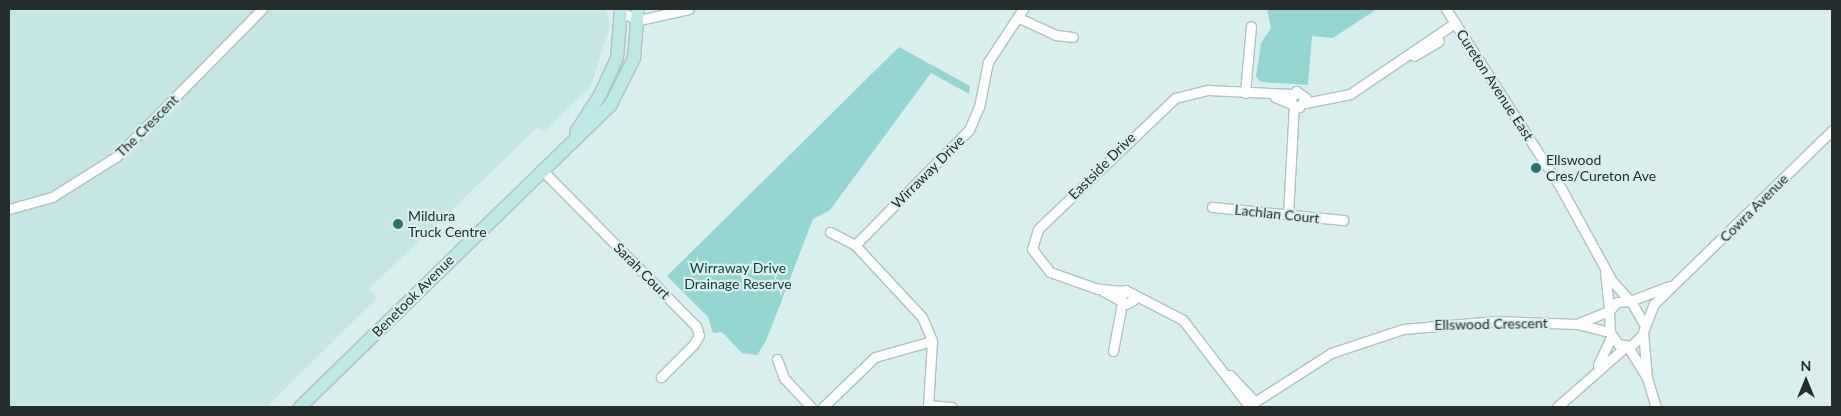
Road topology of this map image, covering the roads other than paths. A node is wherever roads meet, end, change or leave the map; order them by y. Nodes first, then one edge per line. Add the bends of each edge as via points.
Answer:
1 (262, 9) edge
2 (689, 9) edge
3 (1446, 9) edge
4 (624, 10) edge
5 (1021, 13) edge
6 (638, 14) edge
7 (1251, 26) dead end
8 (1457, 26) junction
9 (1073, 37) dead end
10 (1245, 93) junction
11 (1298, 101) junction
12 (1832, 130) edge
13 (569, 142) junction
14 (542, 170) junction
15 (1212, 207) dead end
16 (9, 209) edge
17 (1288, 215) junction
18 (1343, 220) dead end
19 (830, 232) dead end
20 (855, 245) junction
21 (1604, 266) junction
22 (1674, 284) junction
23 (1126, 299) junction
24 (1630, 300) junction
25 (1609, 310) junction
26 (1577, 324) junction
27 (1643, 328) junction
28 (1610, 335) junction
29 (932, 341) junction
30 (1626, 347) junction
31 (1113, 351) dead end
32 (777, 359) dead end
33 (1595, 370) junction
34 (662, 377) dead end
35 (1647, 378) junction
36 (1250, 405) edge
37 (928, 406) edge
38 (300, 407) edge
39 (811, 407) edge
40 (823, 407) edge
41 (952, 407) edge
42 (1558, 407) edge
43 (1656, 407) edge

1 - 16 street, The Crescent via 118,156 52,197
2 - 6 street
3 - 8 street, Cureton Avenue East
4 - 6 street, Benetook Avenue
4 - 13 main road, Benetook Avenue via 619,48 610,78
5 - 9 street via 1048,32
5 - 20 street, Wirraway Drive via 988,62 979,107 969,130
6 - 13 main road, Benetook Avenue via 634,58 619,92 596,121
7 - 10 street
8 - 11 street, Eastside Drive via 1350,94
8 - 21 street, Cureton Avenue East via 1562,190
10 - 11 street, Eastside Drive
10 - 23 street, Eastside Drive via 1197,91 1164,105 1038,229 1032,245 1036,259 1056,276
11 - 17 street
12 - 22 street, Cowra Avenue
13 - 14 main road, Benetook Avenue
14 - 34 street, Sarah Court via 696,326 699,335 694,344
14 - 38 main road, Benetook Avenue
15 - 17 street, Lachlan Court
17 - 18 street, Lachlan Court
19 - 20 street
20 - 29 street via 915,306
21 - 24 street, Cureton Avenue East
21 - 25 street
22 - 24 street
22 - 27 street, Cowra Avenue via 1654,304
23 - 31 street
23 - 36 street, Eastside Drive via 1151,302 1183,320
24 - 25 street via 1618,302
24 - 27 street via 1640,310
25 - 26 street, Ellswood Crescent
25 - 28 street
26 - 28 street, Ellswood Crescent
26 - 36 street, Ellswood Crescent via 1472,321 1402,329 1331,352
27 - 30 street via 1639,341
27 - 35 street
28 - 30 street
28 - 33 street
29 - 37 street
29 - 40 street via 875,357
30 - 33 street
30 - 35 street
32 - 39 street via 784,378
33 - 42 street
35 - 43 street
37 - 41 street

